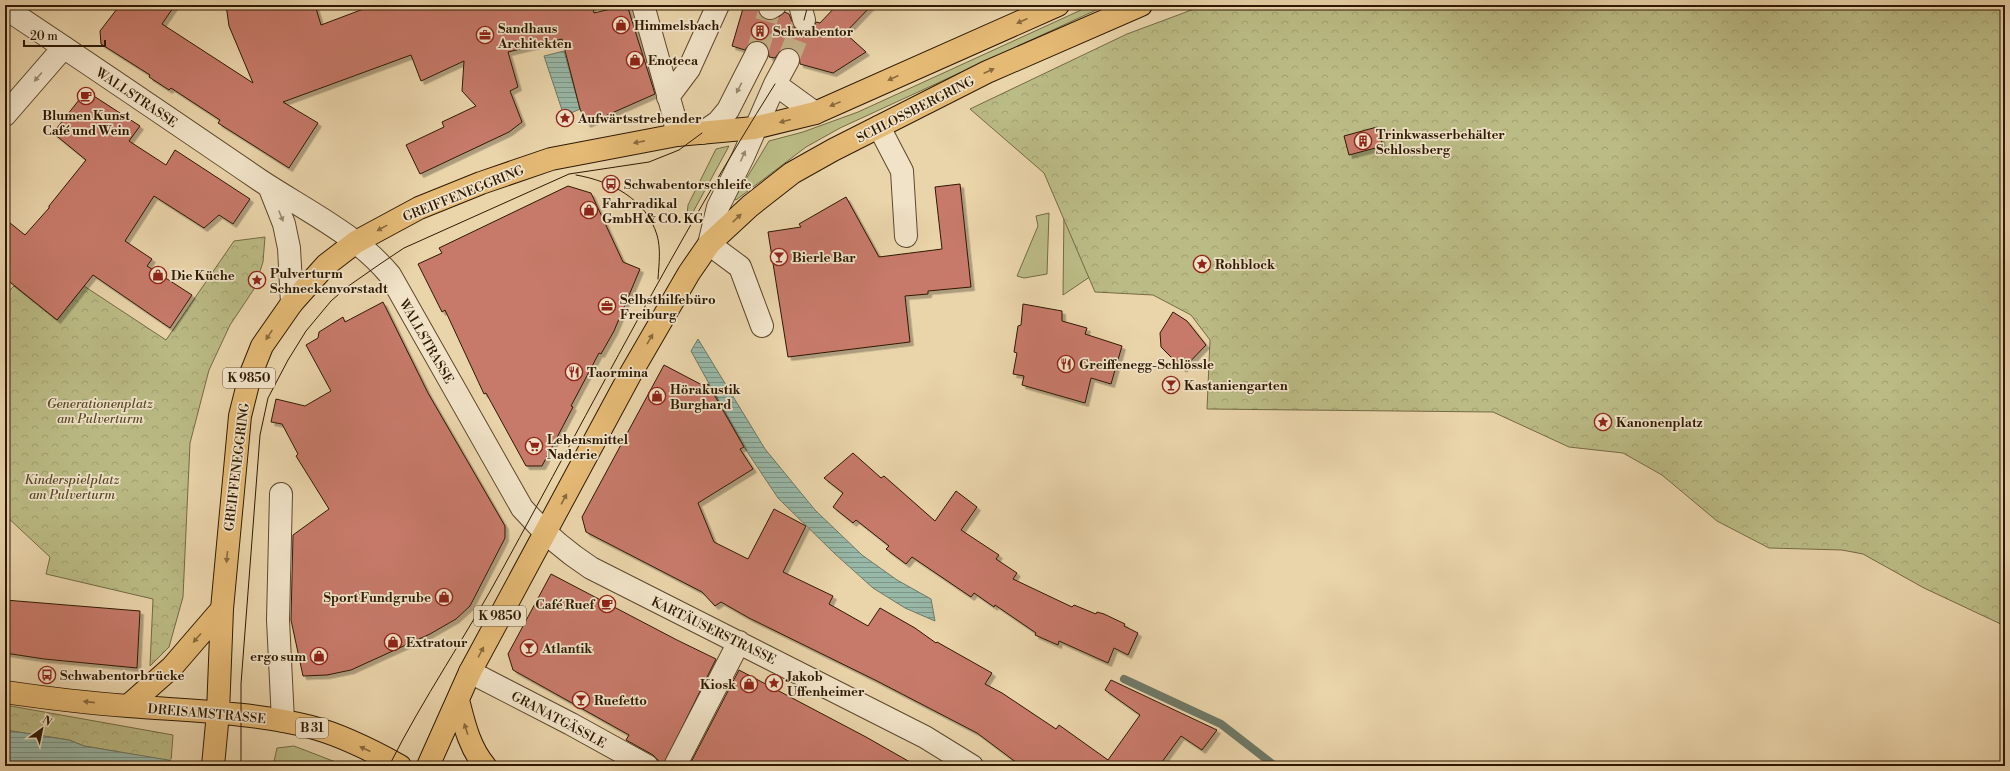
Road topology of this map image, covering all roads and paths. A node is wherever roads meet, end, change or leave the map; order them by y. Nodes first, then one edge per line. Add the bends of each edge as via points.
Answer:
1 (643, 5) edge
2 (718, 5) edge
3 (1058, 5) edge
4 (1141, 5) edge
5 (5, 8) edge
6 (64, 47) junction
7 (757, 53) tunnel mouth
8 (788, 60) tunnel mouth
9 (775, 84) junction
10 (668, 97) junction
11 (815, 112) junction
12 (5, 115) edge
13 (879, 127) junction
14 (754, 128) junction
15 (702, 133) junction
16 (677, 135) junction
17 (269, 186) junction
18 (906, 236) dead end
19 (356, 242) junction
20 (709, 244) junction
21 (292, 303) junction
22 (762, 326) dead end
23 (281, 494) dead end
24 (545, 534) junction
25 (222, 608) junction
26 (739, 642) junction
27 (470, 672) junction
28 (5, 692) edge
29 (458, 700) junction
30 (128, 706) junction
31 (218, 713) junction
32 (283, 721) junction
33 (214, 757) edge
34 (400, 766) edge
35 (428, 766) edge
36 (485, 766) edge
37 (647, 766) edge
38 (675, 766) edge
39 (972, 766) edge

1 - 10 street
2 - 10 street via 689,69
3 -> 11 main road
13 -> 4 main road, SCHLOSSBERGRING via 988,72
5 - 6 street, WALLSTRASSE
6 -> 12 street
6 - 17 street, WALLSTRASSE
7 -> 15 street via 728,110 718,122
8 - 9 street
9 - 11 street
9 - 14 street
10 - 16 street
11 -> 14 main road
13 - 18 street via 902,171
20 -> 13 main road, SCHLOSSBERGRING via 750,206 792,173
14 - 15 main road, GREIFFENEGGRING
20 -> 14 street via 718,207 743,157
15 - 16 main road, GREIFFENEGGRING
16 -> 19 main road, GREIFFENEGGRING via 550,159 419,208
17 - 19 street, WALLSTRASSE
17 -> 21 street via 284,224 289,248
19 - 21 main road, GREIFFENEGGRING / K 9850 via 326,265
19 - 24 street, WALLSTRASSE via 390,276 522,508
20 - 22 street via 740,267
24 -> 20 main road, SCHLOSSBERGRING via 631,373 689,273
21 -> 25 main road, GREIFFENEGGRING / K 9850 via 262,346 250,376 240,416
23 - 32 street via 278,620
24 - 26 street, KARTÄUSERSTRASSE via 591,568
27 -> 24 main road, K 9850
25 -> 30 main road via 172,667
25 - 31 main road, GREIFFENEGGRING / K 9850
26 - 38 street
26 - 39 street, KARTÄUSERSTRASSE via 925,737
27 - 29 main road, K 9850
27 - 37 street, GRANATGÄSSLE
30 -> 28 main road, DREISAMSTRASSE / B 31
29 - 35 main road, K 9850
36 -> 29 main road via 477,757
30 - 31 main road, DREISAMSTRASSE / B 31
31 - 32 main road, DREISAMSTRASSE / B 31
31 - 33 main road, K 9850
34 -> 32 main road, DREISAMSTRASSE / B 31 via 326,733

